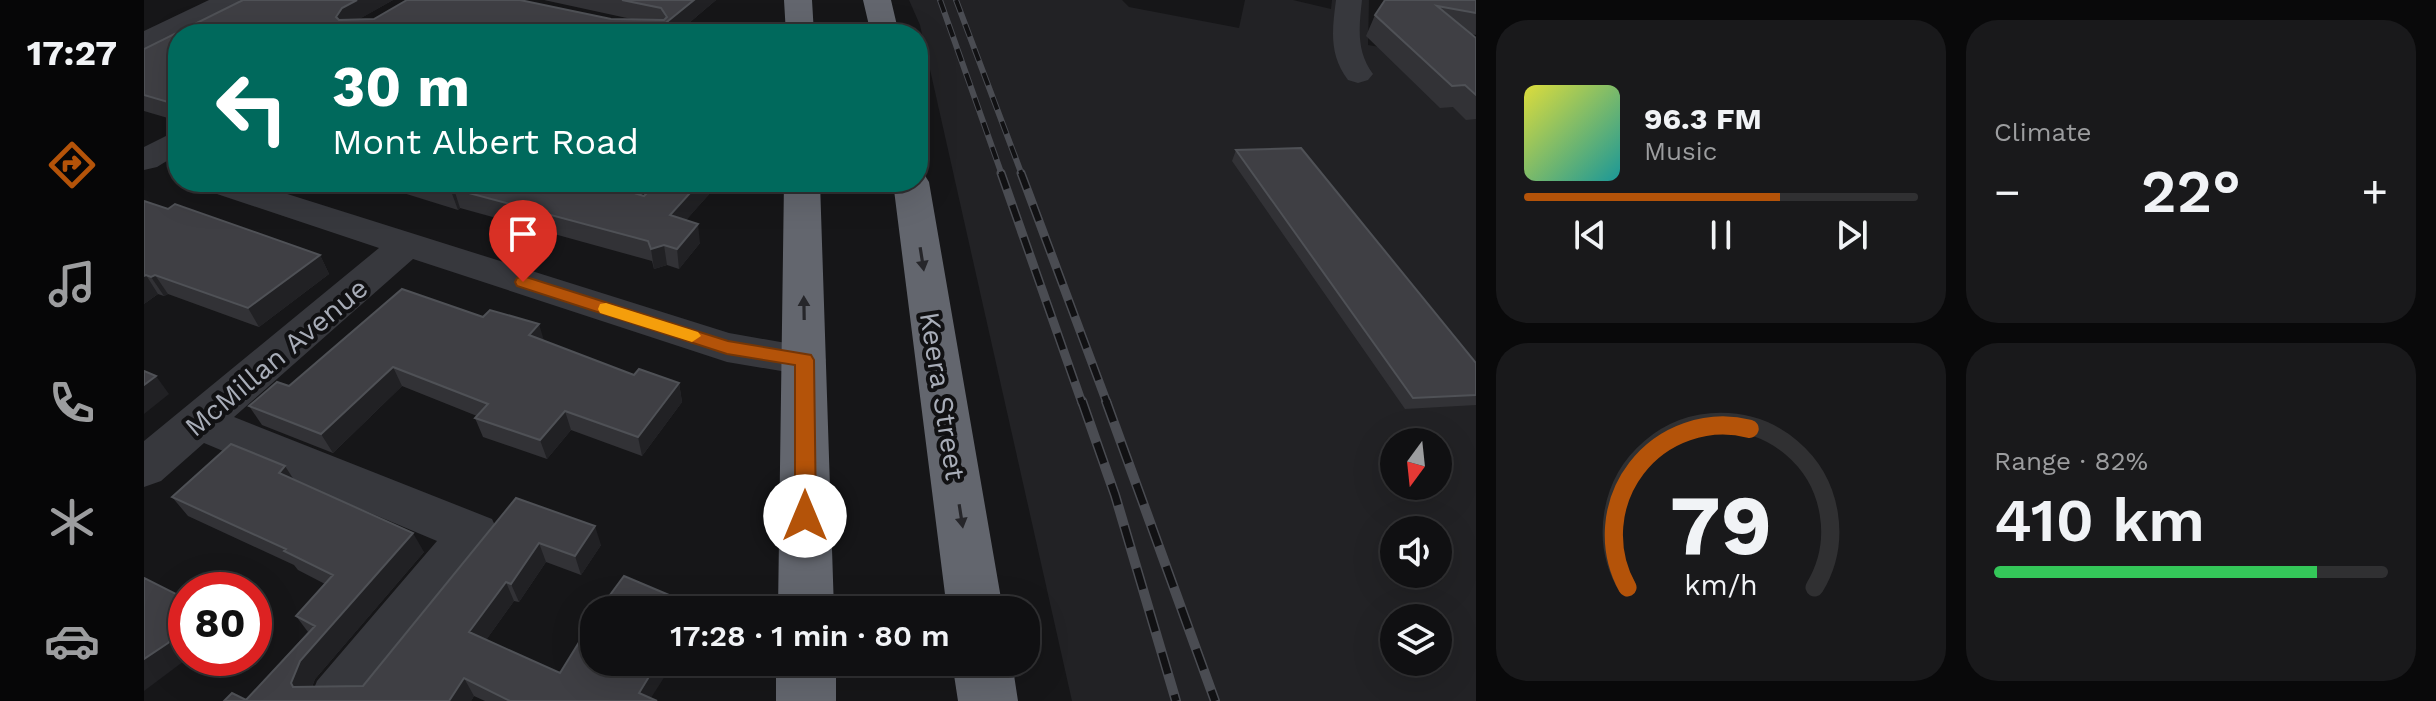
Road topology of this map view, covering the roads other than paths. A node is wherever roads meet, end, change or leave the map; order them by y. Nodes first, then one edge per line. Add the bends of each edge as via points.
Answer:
1 (229, 0) edge
2 (798, 0) edge
3 (870, 0) edge
4 (877, 0) edge
5 (1349, 0) edge
6 (144, 19) edge
7 (180, 24) edge
8 (799, 24) edge
9 (881, 24) edge
10 (883, 24) edge
11 (168, 25) edge
12 (168, 30) edge
13 (144, 42) edge
14 (1358, 74) dead end
15 (168, 146) edge
16 (145, 159) edge
17 (168, 167) edge
18 (245, 192) edge
19 (802, 192) edge
20 (912, 192) edge
21 (407, 244) junction
22 (805, 360) junction
23 (200, 422) junction
24 (144, 468) edge
25 (806, 596) edge
26 (973, 596) edge
27 (806, 676) edge
28 (984, 676) edge
29 (338, 701) edge
30 (806, 701) edge
31 (988, 701) edge

1 - 7 street
2 - 8 highway
3 - 9 highway
4 - 10 highway
5 - 14 street via 1348,62
6 - 11 street
12 - 13 street
15 - 16 street
16 - 17 street
18 - 21 street
22 -> 19 highway
20 -> 26 highway, Keera Street
21 - 22 street via 727,347
21 - 23 street, McMillan Avenue
22 - 25 highway
23 - 24 street, McMillan Avenue
23 - 29 street via 474,534
27 - 30 highway
28 - 31 highway

